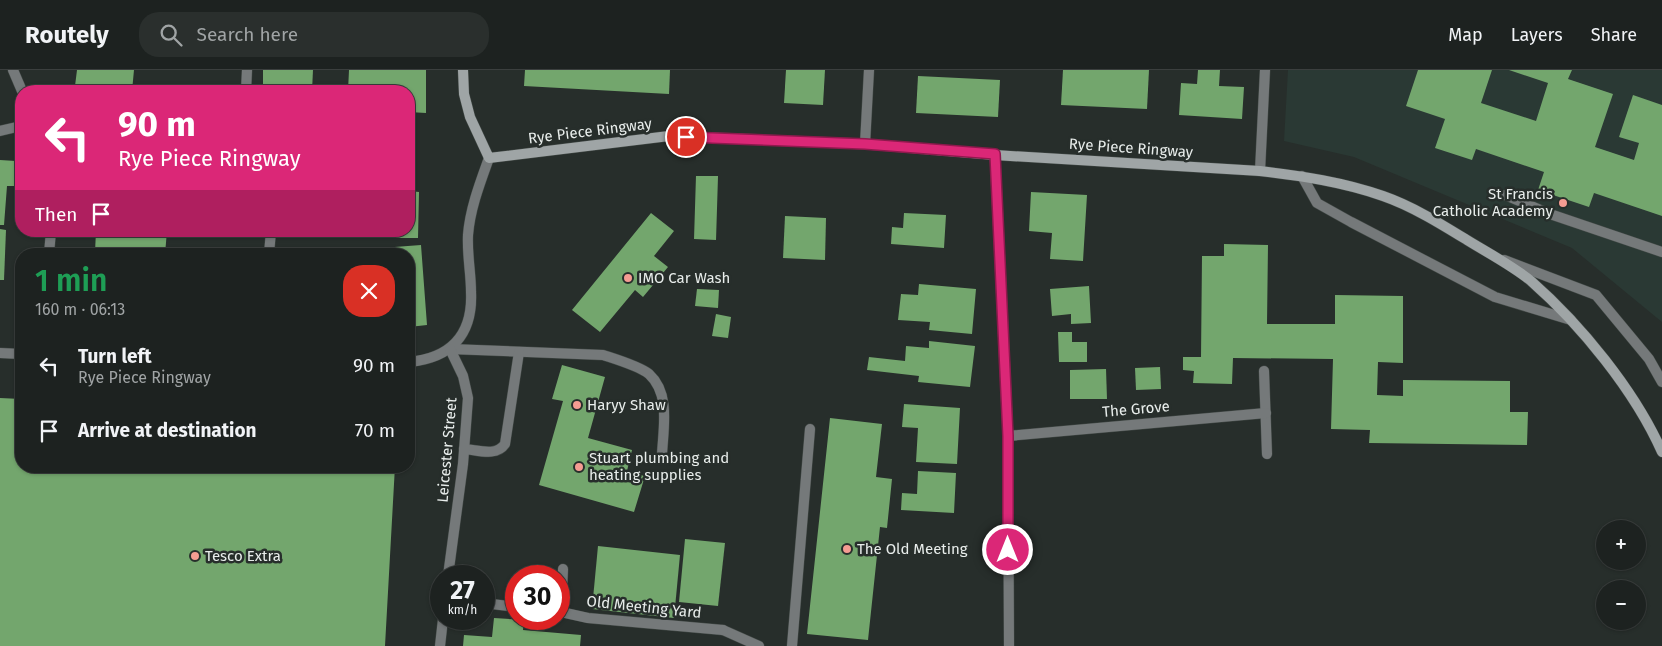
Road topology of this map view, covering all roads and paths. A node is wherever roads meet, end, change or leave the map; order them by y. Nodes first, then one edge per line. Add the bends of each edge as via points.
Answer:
1 (13, 70) edge
2 (247, 70) edge
3 (463, 70) edge
4 (869, 70) edge
5 (1265, 70) edge
6 (19, 85) edge
7 (246, 85) edge
8 (15, 127) edge
9 (0, 131) edge
10 (865, 144) junction
11 (995, 154) junction
12 (489, 158) junction
13 (1260, 171) junction
14 (1302, 176) junction
15 (1505, 195) dead end
16 (1662, 252) edge
17 (1489, 254) junction
18 (1570, 320) junction
19 (450, 349) junction
20 (519, 352) junction
21 (0, 353) edge
22 (15, 354) edge
23 (415, 361) edge
24 (1264, 371) dead end
25 (1661, 378) edge
26 (1266, 413) junction
27 (810, 429) dead end
28 (1008, 436) junction
29 (464, 448) junction
30 (1662, 452) edge
31 (1267, 454) dead end
32 (662, 455) dead end
33 (449, 565) edge
34 (570, 614) edge
35 (442, 630) edge
36 (440, 646) edge
37 (759, 646) edge
38 (792, 646) edge
39 (1009, 646) edge

1 - 6 street
2 - 7 street
3 - 12 main road via 464,94 470,117
4 - 10 street
5 - 13 street
8 - 9 street
10 - 11 main road, Rye Piece Ringway
10 - 12 main road, Rye Piece Ringway via 669,136
11 - 13 main road, Rye Piece Ringway
11 - 28 street
12 - 19 street via 469,221 470,314 463,334
13 - 14 main road, Rye Piece Ringway
14 - 17 main road, Rye Piece Ringway via 1385,197 1438,222
14 - 18 street via 1318,203 1351,222 1495,297
15 - 16 street via 1550,214
17 - 18 main road, Rye Piece Ringway via 1530,281
17 - 25 street via 1596,295 1650,359
18 - 30 main road, Rye Piece Ringway via 1621,381
19 - 20 street
19 - 23 street
19 - 29 street, Leicester Street via 463,376 468,398
20 - 29 street via 505,444 493,452
20 - 32 street via 603,355 649,374 661,391 664,413
21 - 22 street
24 - 26 street
26 - 28 street, The Grove
26 - 31 street
27 - 38 street
28 - 39 street
29 - 33 street, Leicester Street
34 - 37 street, Old Meeting Yard via 723,630
35 - 36 street

